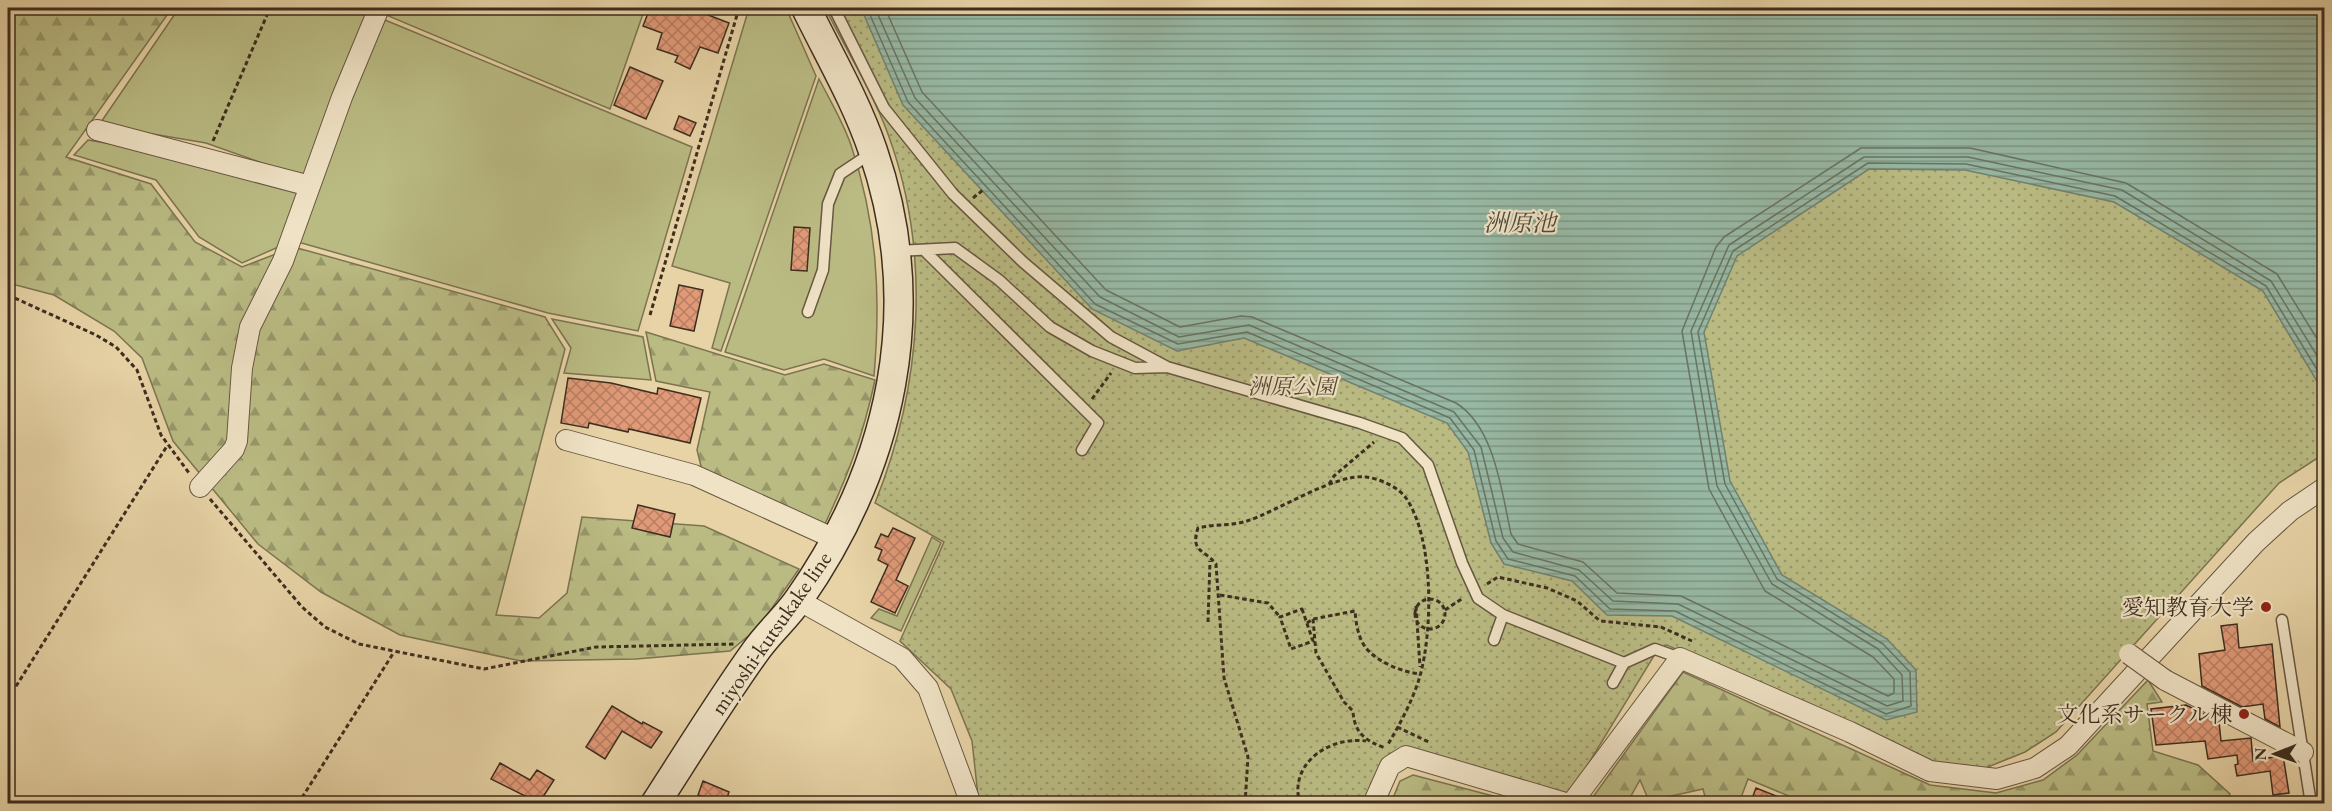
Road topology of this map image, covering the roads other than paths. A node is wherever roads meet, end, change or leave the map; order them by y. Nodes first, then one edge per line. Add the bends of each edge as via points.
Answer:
1 (380, 8) edge
2 (806, 8) edge
3 (834, 8) edge
4 (97, 130) dead end
5 (873, 151) junction
6 (310, 186) junction
7 (924, 250) junction
8 (896, 251) junction
9 (808, 312) dead end
10 (1167, 367) junction
11 (566, 440) dead end
12 (1082, 450) dead end
13 (200, 486) road end
14 (2325, 488) edge
15 (835, 539) junction
16 (798, 600) junction
17 (1503, 615) junction
18 (2282, 620) dead end
19 (1494, 640) dead end
20 (2129, 654) dead end
21 (1680, 658) junction
22 (1624, 663) junction
23 (1613, 683) dead end
24 (2303, 752) junction
25 (655, 804) edge
26 (971, 804) edge
27 (1373, 804) edge
28 (1570, 804) edge
29 (2311, 804) edge

1 - 6 street
2 - 5 main road, miyoshi-kutsukake line via 851,96
3 - 10 lane via 884,108 953,194 1023,262 1111,337
4 - 6 street
5 - 8 main road, miyoshi-kutsukake line
5 - 9 lane via 840,174 828,204 823,270
6 - 13 street via 273,286 250,327 242,368 237,441
7 - 8 lane
7 - 10 lane via 955,248 999,280 1050,327 1092,351 1135,368
7 - 12 lane via 1098,423
8 - 15 main road, miyoshi-kutsukake line via 898,328 885,416 874,457
10 - 17 lane via 1402,438 1428,465 1478,598
11 - 15 street via 694,475
14 - 21 street via 2289,511 2256,543 2068,746 2035,768 1997,779 1930,771
15 - 16 main road, miyoshi-kutsukake line
16 - 25 main road, miyoshi-kutsukake line via 756,651
16 - 26 street via 902,658 928,688
17 - 19 lane
17 - 22 lane
18 - 24 lane
20 - 24 street, bridge via 2165,680
21 - 22 lane via 1655,649
21 - 28 street
22 - 23 lane
24 - 29 lane
27 - 28 street via 1390,766 1406,756

